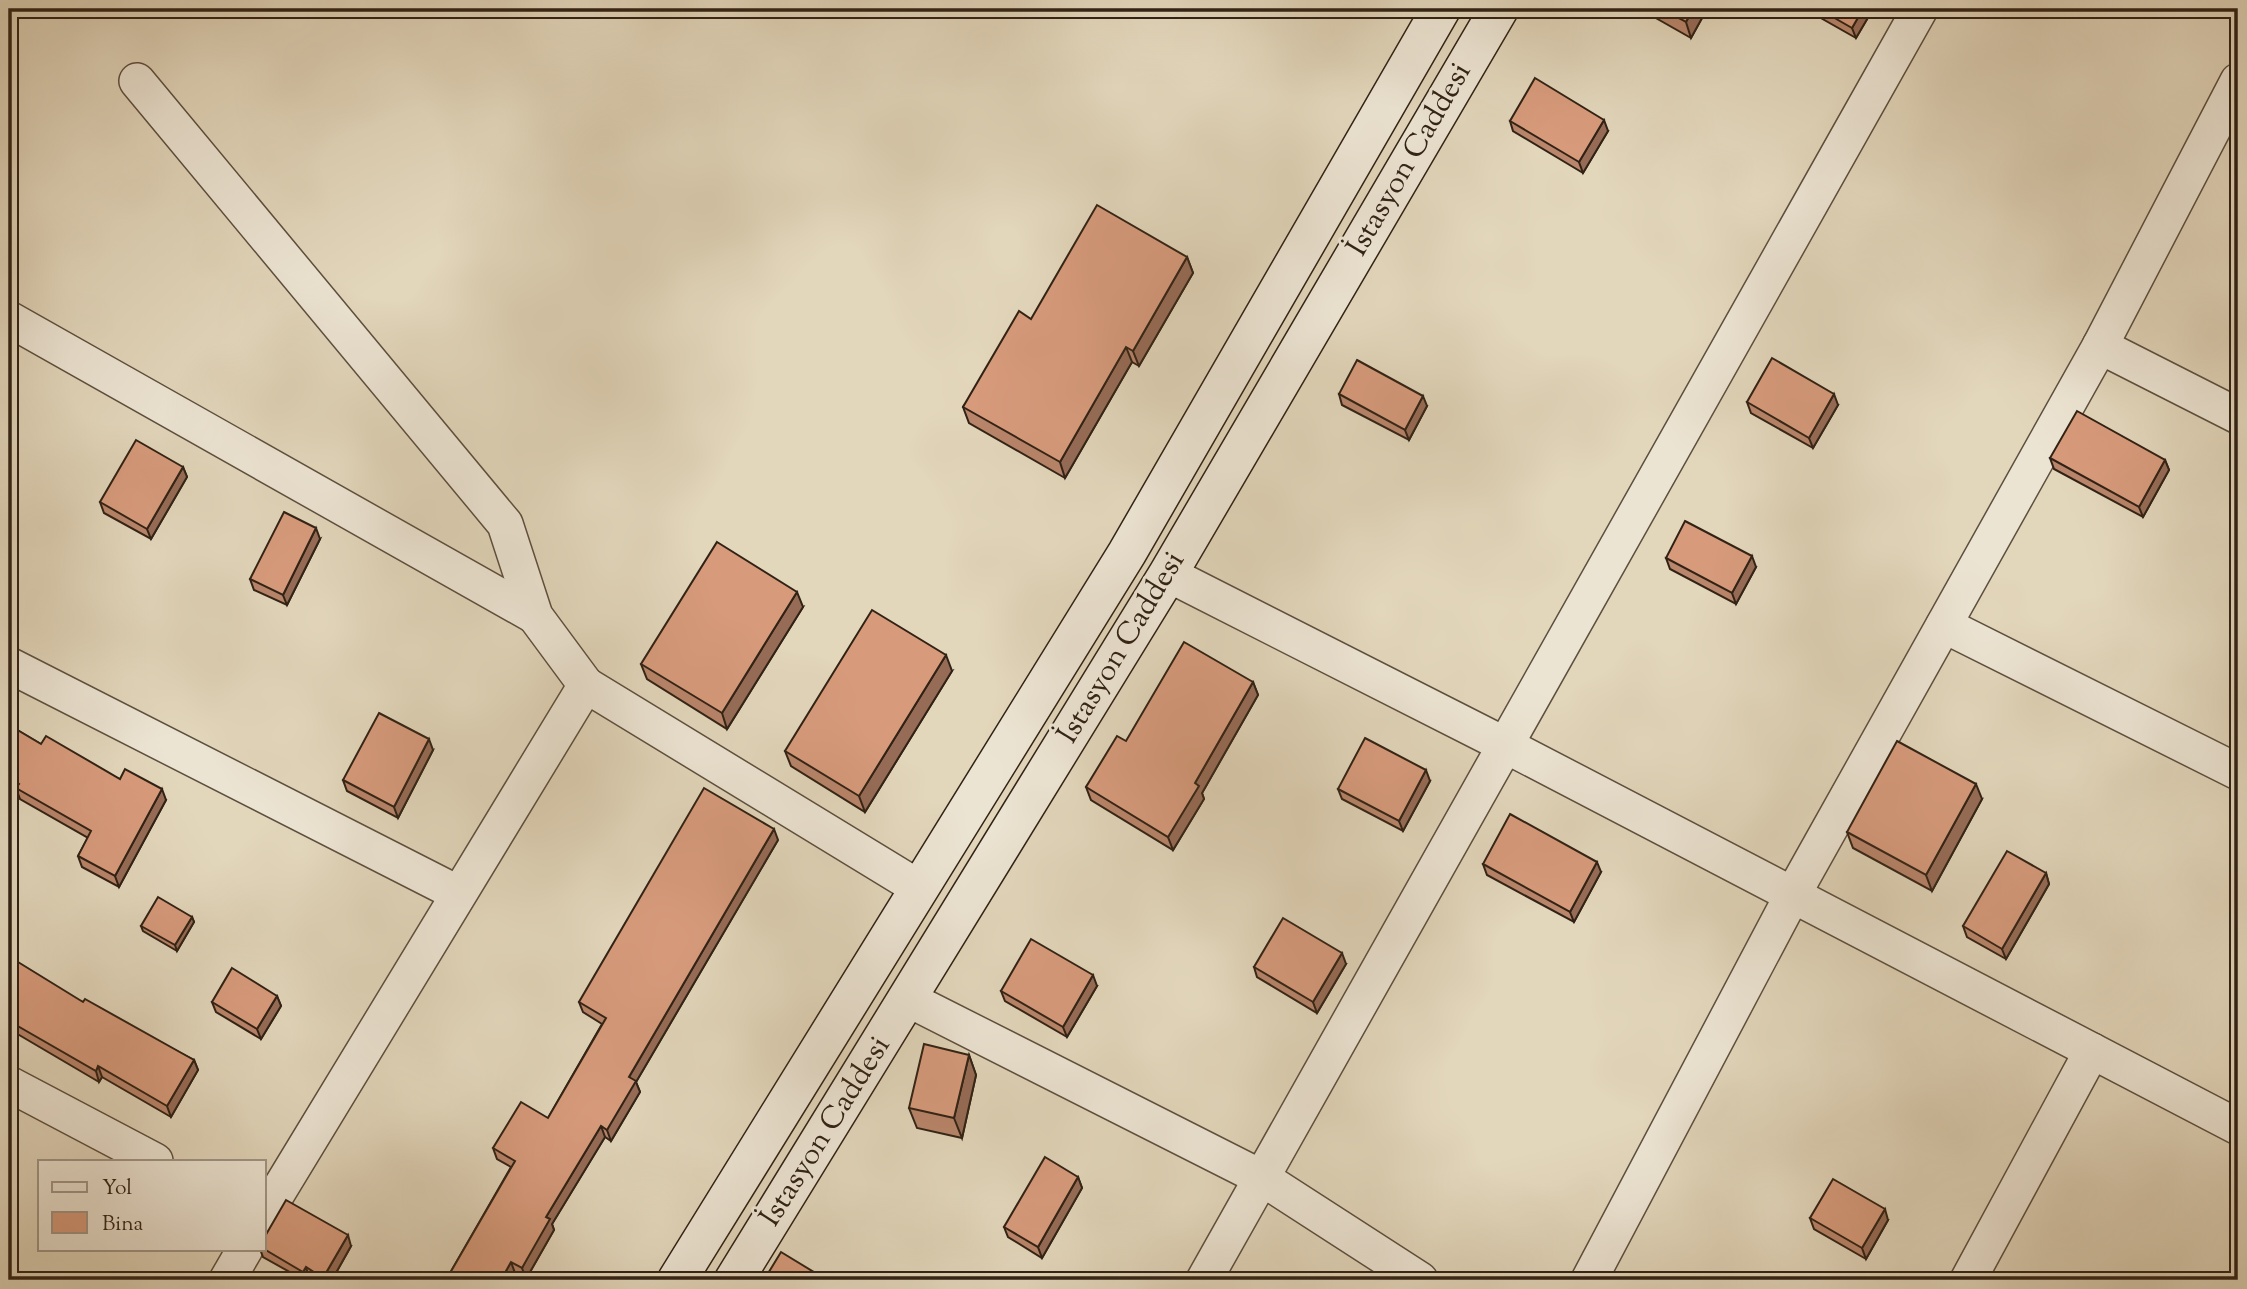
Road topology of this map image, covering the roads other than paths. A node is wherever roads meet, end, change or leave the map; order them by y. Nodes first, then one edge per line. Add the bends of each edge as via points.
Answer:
1 (1441, 9) edge
2 (1499, 9) edge
3 (1920, 9) edge
4 (137, 81) dead end
5 (2238, 81) edge
6 (9, 319) edge
7 (2100, 346) junction
8 (2238, 416) edge
9 (1168, 574) junction
10 (534, 616) junction
11 (1944, 625) junction
12 (9, 665) edge
13 (586, 685) junction
14 (1507, 746) junction
15 (2238, 772) edge
16 (919, 888) junction
17 (457, 893) junction
18 (1792, 896) junction
19 (908, 999) junction
20 (2092, 1051) junction
21 (9, 1084) edge
22 (2238, 1127) edge
23 (153, 1160) edge
24 (1262, 1178) junction
25 (266, 1212) edge
26 (244, 1250) edge
27 (227, 1280) edge
28 (677, 1280) edge
29 (734, 1280) edge
30 (1204, 1280) edge
31 (1420, 1280) edge
32 (1589, 1280) edge
33 (1968, 1280) edge

1 - 16 main road via 1127,553
2 - 9 main road, İstasyon Caddesi
3 - 14 street
4 - 10 street via 505,524
5 - 7 street
6 - 10 street
7 - 8 street
7 - 11 street
9 - 14 street
9 - 19 main road, İstasyon Caddesi
10 - 13 street
11 - 15 street
11 - 18 street
12 - 17 street
13 - 16 street
13 - 17 street
14 - 18 street
14 - 24 street
16 - 28 main road
17 - 25 street
18 - 20 street
18 - 32 street
19 - 24 street
19 - 29 main road, İstasyon Caddesi
20 - 22 street
20 - 33 street
21 - 23 street
24 - 30 street
24 - 31 street
26 - 27 street

